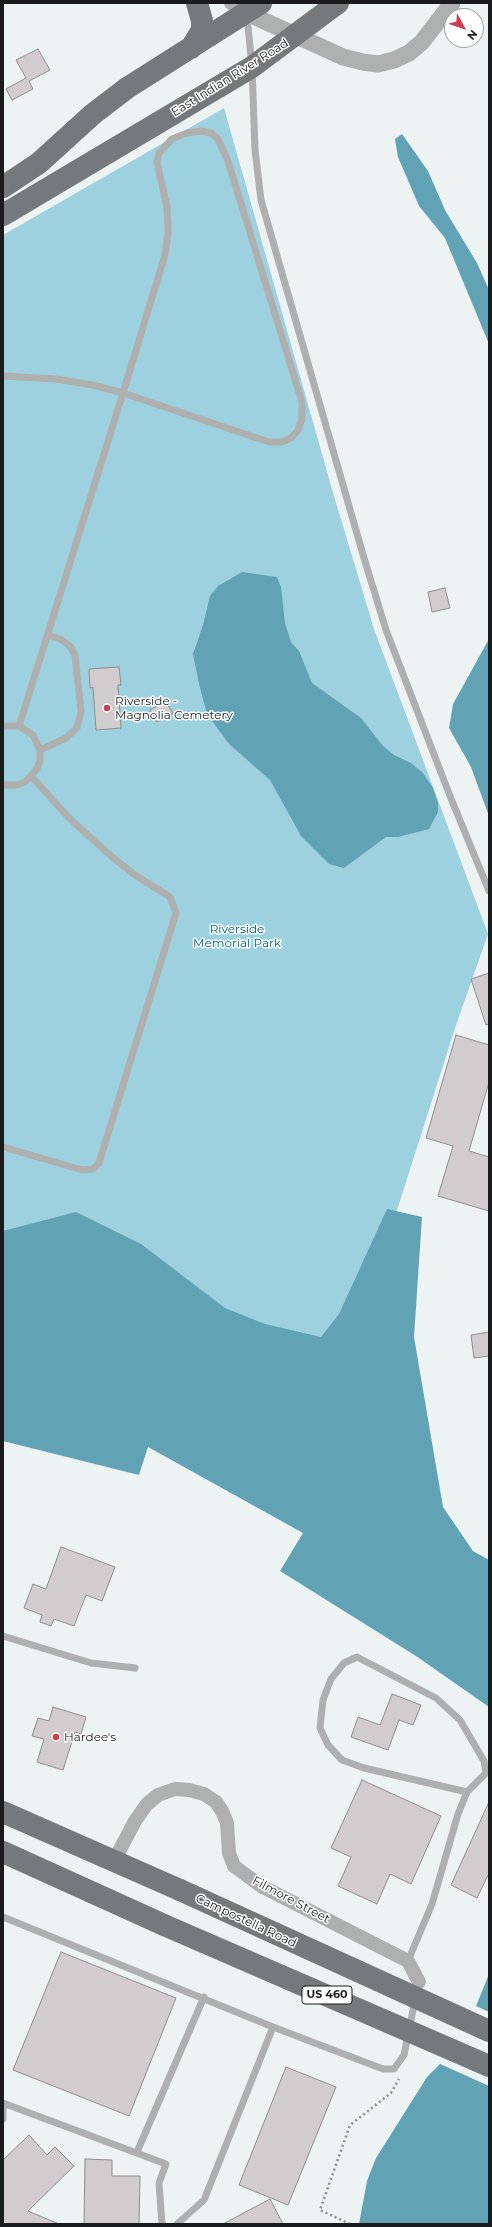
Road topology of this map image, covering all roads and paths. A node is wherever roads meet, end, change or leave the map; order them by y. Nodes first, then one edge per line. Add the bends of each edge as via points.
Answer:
1 (197, 3) edge
2 (338, 3) edge
3 (452, 3) edge
4 (247, 6) edge
5 (298, 35) junction
6 (191, 48) junction
7 (252, 67) junction
8 (3, 188) edge
9 (3, 215) edge
10 (3, 376) edge
11 (123, 393) junction
12 (47, 635) junction
13 (3, 726) edge
14 (19, 726) junction
15 (40, 750) junction
16 (32, 777) junction
17 (3, 785) edge
18 (489, 891) edge
19 (3, 1147) edge
20 (3, 1636) edge
21 (135, 1668) dead end
22 (487, 1774) edge
23 (468, 1792) junction
24 (3, 1812) edge
25 (3, 1852) edge
26 (114, 1861) junction
27 (3, 1917) edge
28 (408, 1962) junction
29 (419, 1982) joint
30 (204, 1997) junction
31 (273, 2026) junction
32 (489, 2032) edge
33 (489, 2066) edge
34 (402, 2073) dead end
35 (3, 2103) edge
36 (3, 2119) edge
37 (137, 2152) junction
38 (162, 2224) edge
39 (177, 2224) edge
40 (350, 2224) edge

1 - 6 main road via 202,30
2 - 5 main road
3 - 5 street, East Indian River Road via 422,42 409,53 378,64 342,57
4 - 5 street
4 - 6 main road
4 - 7 lane
5 - 7 main road, East Indian River Road
6 - 8 main road via 127,88 93,114 39,163
7 - 9 main road, East Indian River Road
7 - 18 lane via 258,182 285,284 386,630
10 - 11 lane via 56,378
11 - 11 lane via 165,255 167,207 157,163 159,153 172,140 187,133 211,133 218,139 228,161 302,402 302,419 298,430 291,438 275,443
11 - 12 lane
12 - 14 lane
12 - 15 lane via 60,638 70,646 75,656 82,711 77,728 66,738
13 - 14 lane
14 - 15 lane via 33,735
15 - 16 lane via 39,764
16 - 17 lane via 17,785
16 - 19 lane via 69,818 111,856 170,897 176,913 99,1163 93,1169 82,1170
20 - 21 lane via 91,1663
22 - 23 lane
22 - 23 lane via 484,1761 460,1720 436,1698 357,1657 344,1663 331,1679 323,1700 320,1728 328,1745 342,1760 364,1768
23 - 28 lane via 458,1814 432,1904
24 - 26 main road, Campostella Road / US 460
25 - 33 main road, US 460, bridge
26 - 28 street, Filmore Street via 147,1804 158,1795 175,1790 204,1794 216,1802 222,1811 227,1823 229,1854 234,1866 243,1874 261,1886
26 - 32 main road, Campostella Road / US 460, bridge
27 - 30 lane
28 - 29 street
29 - 31 lane via 404,2054 394,2069 383,2069
30 - 31 lane
30 - 37 lane
31 - 39 lane via 204,2200
34 - 40 path via 391,2093 350,2125 320,2210
35 - 36 lane
35 - 37 lane
37 - 38 lane via 166,2164 159,2183

